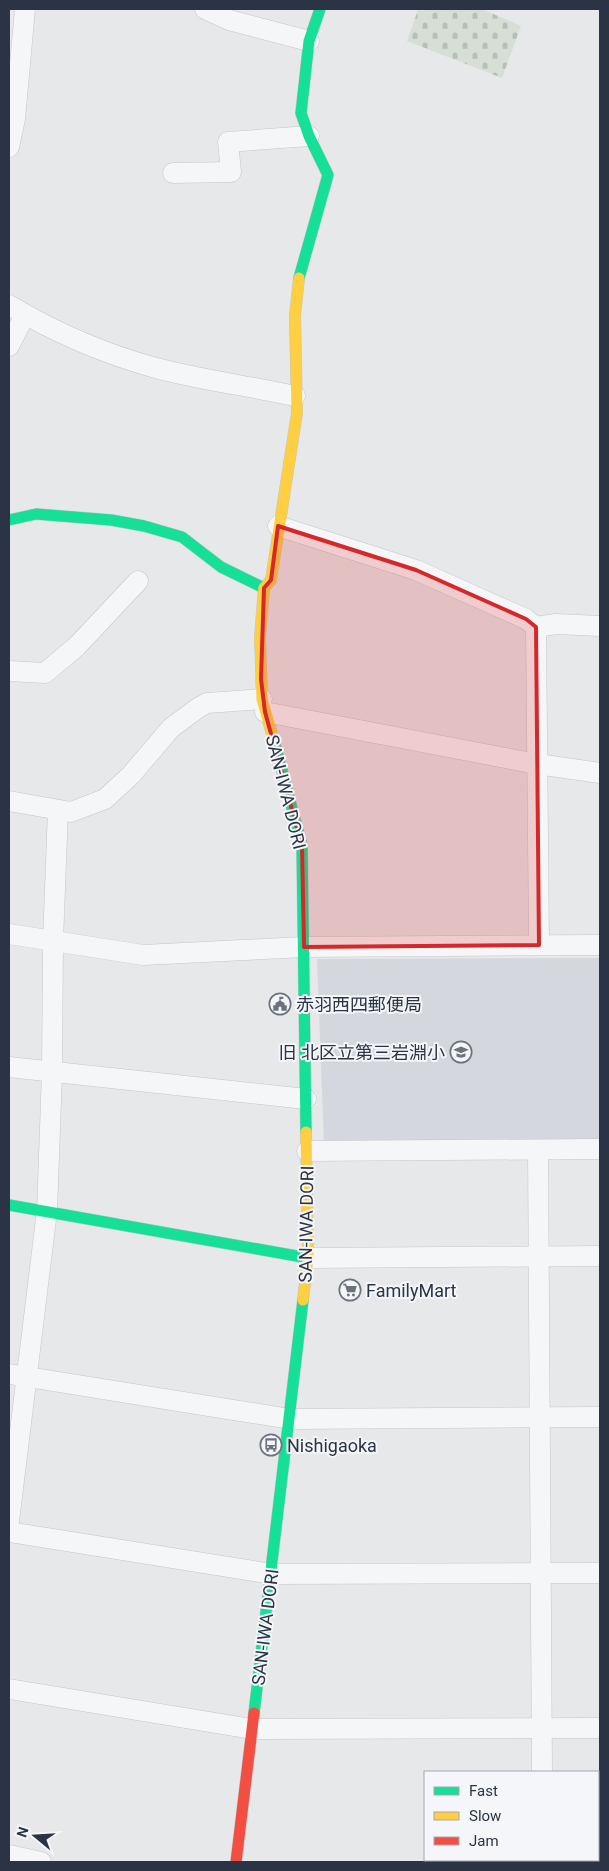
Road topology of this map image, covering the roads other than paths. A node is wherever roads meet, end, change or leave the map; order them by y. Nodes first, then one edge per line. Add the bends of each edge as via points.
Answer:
1 (26, 9) edge
2 (206, 9) edge
3 (320, 9) edge
4 (309, 41) junction
5 (309, 136) junction
6 (9, 147) edge
7 (173, 173) dead end
8 (17, 310) edge
9 (9, 346) edge
10 (295, 396) junction
11 (9, 520) edge
12 (278, 526) junction
13 (138, 582) dead end
14 (264, 588) junction
15 (600, 626) edge
16 (536, 627) junction
17 (9, 671) edge
18 (263, 706) junction
19 (537, 764) junction
20 (600, 773) edge
21 (9, 801) edge
22 (58, 810) junction
23 (9, 934) edge
24 (53, 941) junction
25 (538, 945) junction
26 (304, 946) junction
27 (600, 946) edge
28 (9, 1067) edge
29 (52, 1073) junction
30 (306, 1099) junction
31 (600, 1149) edge
32 (538, 1150) junction
33 (308, 1152) junction
34 (9, 1205) edge
35 (47, 1211) junction
36 (600, 1256) edge
37 (539, 1257) junction
38 (308, 1258) junction
39 (18, 1376) edge
40 (540, 1418) junction
41 (600, 1418) edge
42 (290, 1419) junction
43 (9, 1521) edge
44 (9, 1532) edge
45 (542, 1573) junction
46 (600, 1573) edge
47 (272, 1574) junction
48 (9, 1689) edge
49 (600, 1728) edge
50 (252, 1729) junction
51 (541, 1730) junction
52 (542, 1771) edge
53 (9, 1854) edge
54 (41, 1862) edge
55 (236, 1862) edge

1 - 6 street via 15,119
2 - 4 street via 228,20
3 - 4 street, SAN-IWA DORI
4 - 5 street, SAN-IWA DORI via 301,113
5 - 7 street via 228,142 232,172
5 - 10 street, SAN-IWA DORI via 328,175 300,269 294,316
8 - 9 street
8 - 10 street via 86,344 157,368
10 - 12 street, SAN-IWA DORI via 297,413
11 - 14 street via 44,514 144,526 182,537 222,567
12 - 14 street, SAN-IWA DORI via 271,580
12 - 16 street via 416,570 526,619
13 - 17 street via 77,646 45,673
14 - 18 street, SAN-IWA DORI via 260,637
15 - 16 street via 556,624
16 - 19 street
18 - 19 street
18 - 22 street via 207,703 171,728 131,775 105,799 71,812
18 - 26 street, SAN-IWA DORI via 302,846
19 - 20 street
19 - 25 street
21 - 22 street
22 - 24 street
23 - 24 street
24 - 26 street via 143,955
24 - 29 street
25 - 26 street
25 - 27 street
26 - 30 street, SAN-IWA DORI
28 - 29 street
29 - 30 street
29 - 35 street
30 - 33 street, SAN-IWA DORI
31 - 32 street
32 - 33 street
32 - 37 street
33 - 38 street, SAN-IWA DORI
34 - 35 street
35 - 38 street
35 - 39 street
36 - 37 street
37 - 38 street
37 - 40 street
38 - 42 street, SAN-IWA DORI
39 - 42 street
39 - 43 street
40 - 41 street
40 - 42 street
40 - 45 street
42 - 47 street, SAN-IWA DORI
44 - 47 street
45 - 46 street
45 - 47 street
45 - 51 street
47 - 50 street, SAN-IWA DORI
48 - 50 street
49 - 51 street
50 - 51 street
50 - 55 street, SAN-IWA DORI
51 - 52 street
53 - 54 street

